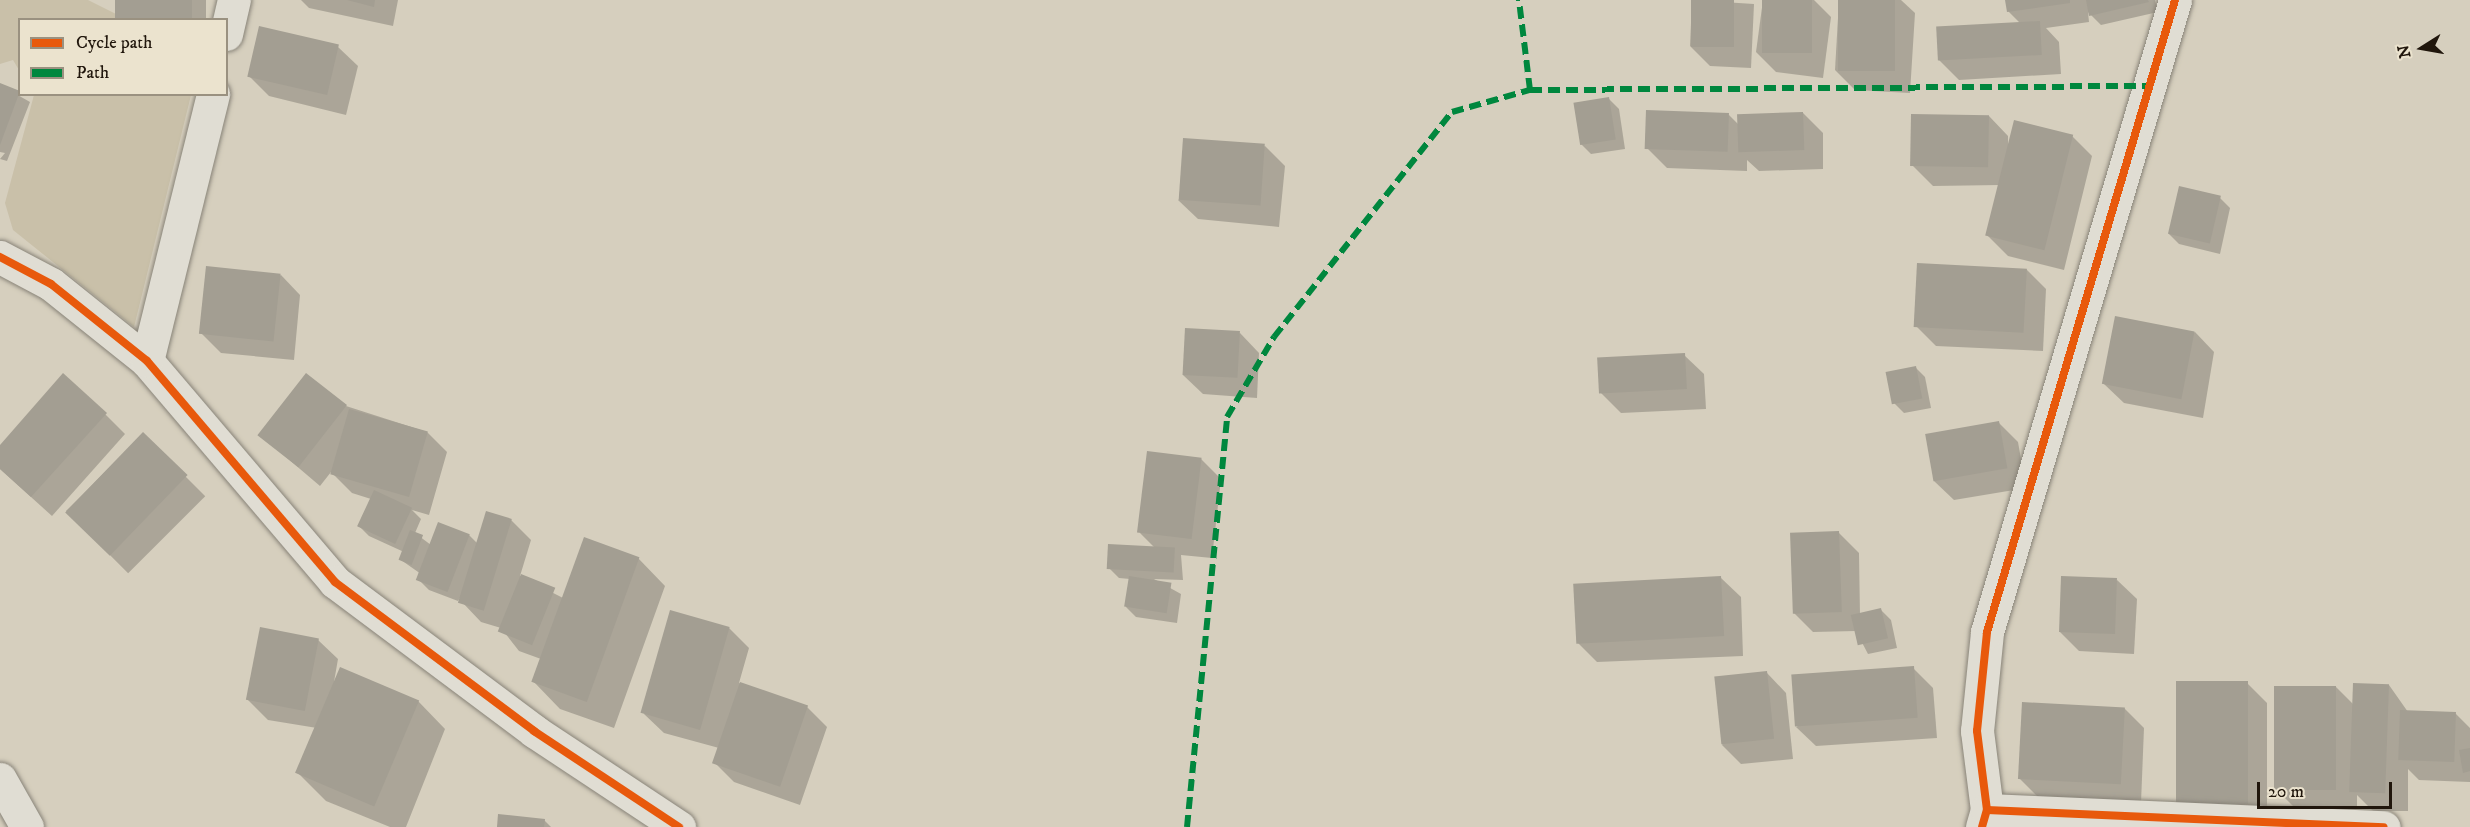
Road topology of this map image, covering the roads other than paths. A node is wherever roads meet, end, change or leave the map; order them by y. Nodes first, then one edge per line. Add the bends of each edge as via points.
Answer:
1 (234, 0) edge
2 (2175, 0) edge
3 (228, 26) edge
4 (213, 96) edge
5 (0, 257) edge
6 (147, 361) junction
7 (0, 779) edge
8 (1984, 818) edge
9 (27, 827) edge
10 (679, 827) edge
11 (2384, 827) edge

1 - 3 street
2 - 8 street via 1987,632 1977,730
4 - 6 street
5 - 6 street via 51,284
6 - 10 street via 335,582 534,731
7 - 9 street
8 - 11 street

